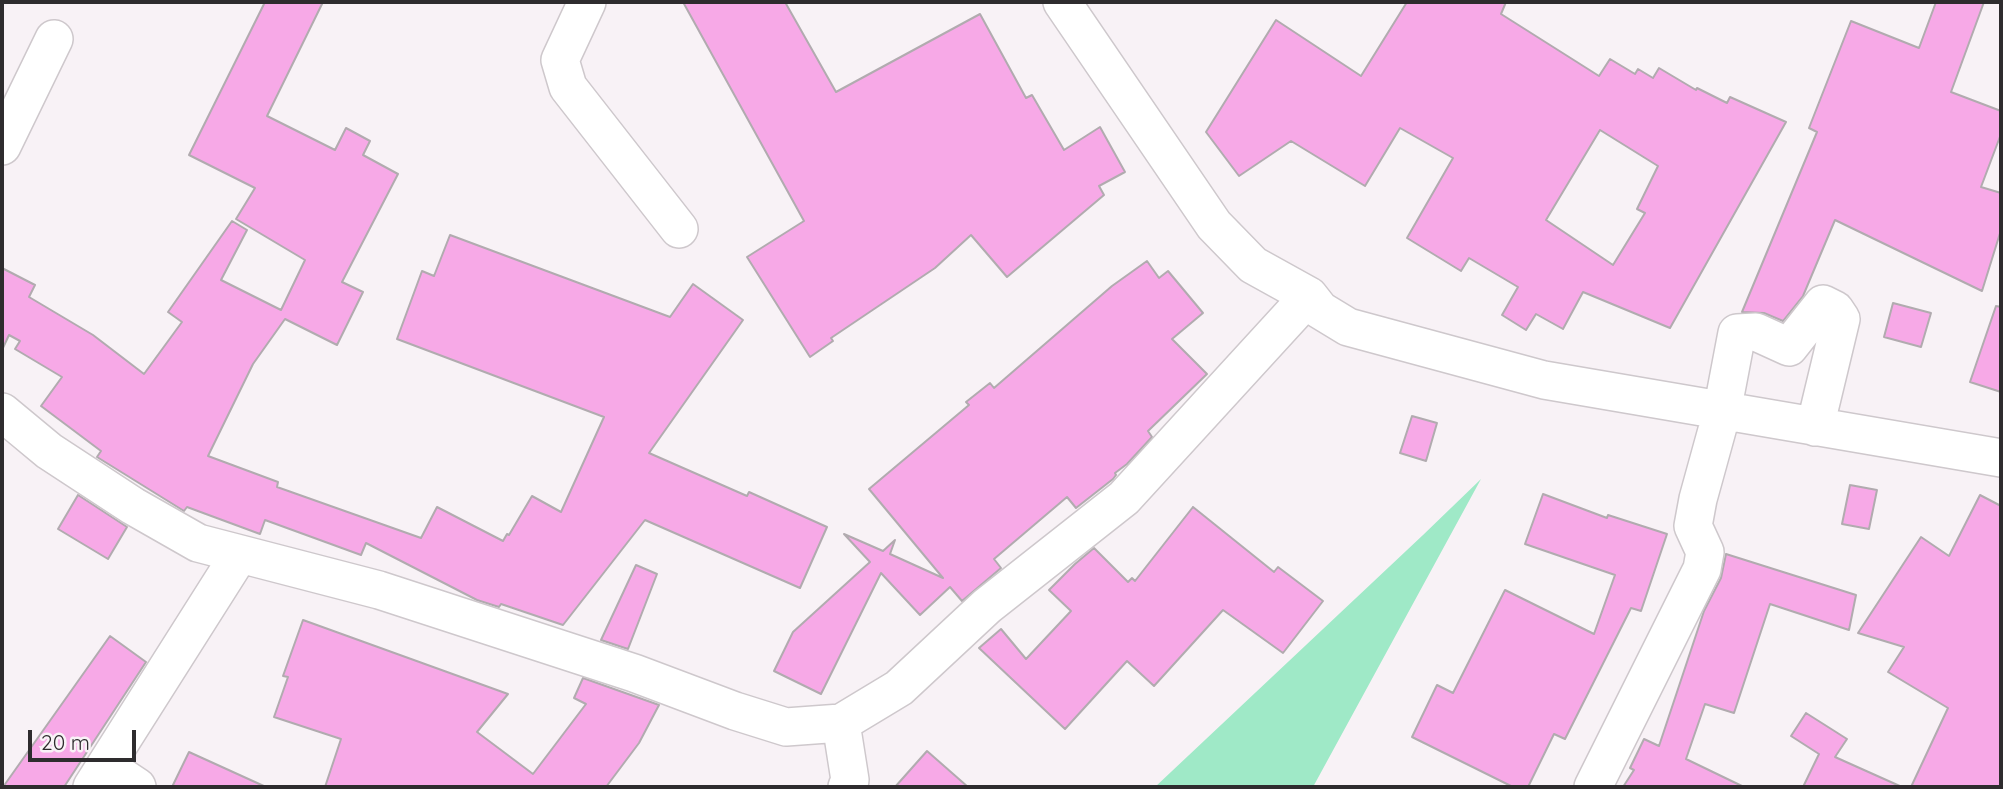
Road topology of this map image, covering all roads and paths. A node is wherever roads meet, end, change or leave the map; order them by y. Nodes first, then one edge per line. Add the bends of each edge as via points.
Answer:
1 (587, 2) edge
2 (1062, 2) edge
3 (54, 39) dead end
4 (2, 146) edge
5 (679, 229) dead end
6 (1309, 296) junction
7 (2, 412) edge
8 (1722, 412) junction
9 (1815, 427) junction
10 (2001, 458) edge
11 (239, 555) junction
12 (841, 723) junction
13 (99, 777) edge
14 (137, 787) edge
15 (847, 787) edge
16 (1592, 787) edge

1 - 5 street via 560,60 568,87
2 - 6 street via 1214,225 1253,265
3 - 4 street
6 - 8 street via 1320,310 1348,327 1544,380
6 - 12 street via 1124,498 987,606 899,688
7 - 11 street via 49,451 133,506 198,543
8 - 9 street
8 - 9 street via 1737,333 1756,332 1789,347 1823,304 1841,319
8 - 16 street via 1693,526 1705,552 1702,569
9 - 10 street
11 - 12 street via 379,590 786,727
11 - 13 street
12 - 15 street via 850,780
13 - 14 street

